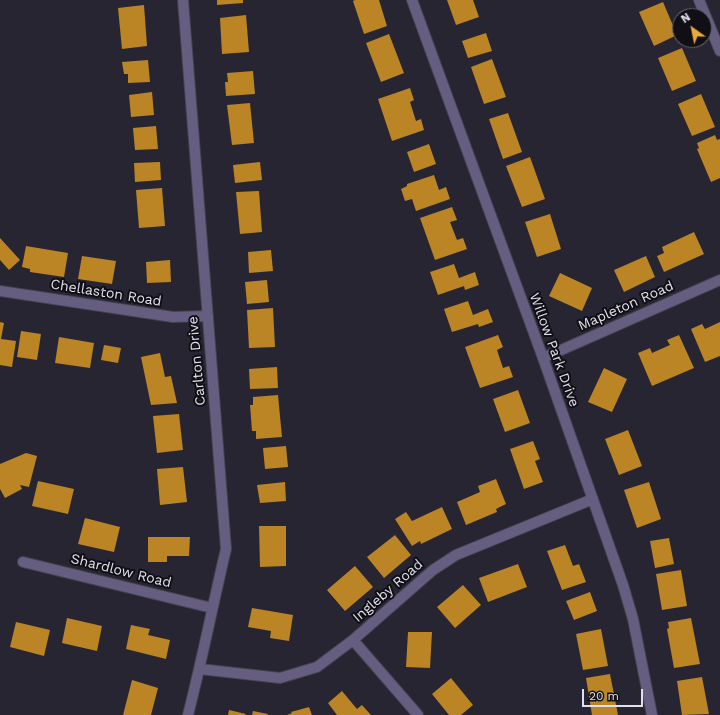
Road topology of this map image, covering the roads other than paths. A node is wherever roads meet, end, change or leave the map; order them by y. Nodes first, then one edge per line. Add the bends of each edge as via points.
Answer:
1 (183, 0) edge
2 (412, 0) edge
3 (699, 0) edge
4 (720, 51) edge
5 (720, 280) edge
6 (0, 291) edge
7 (208, 316) junction
8 (543, 358) junction
9 (593, 500) junction
10 (23, 562) dead end
11 (212, 608) junction
12 (353, 640) junction
13 (200, 669) junction
14 (188, 715) edge
15 (418, 715) edge
16 (652, 715) edge

1 - 7 street, Carlton Drive
2 - 8 street, Willow Park Drive
3 - 4 street
5 - 8 street, Mapleton Road
6 - 7 street, Chellaston Road via 173,317
7 - 11 street, Carlton Drive via 226,549
8 - 9 street, Willow Park Drive
9 - 12 street, Ingleby Road via 456,555 433,570
9 - 16 street, Willow Park Drive via 633,620
10 - 11 street, Shardlow Road
11 - 13 street, Carlton Drive
12 - 13 street, Ingleby Road via 317,667 280,678
12 - 15 street
13 - 14 street, Carlton Drive

